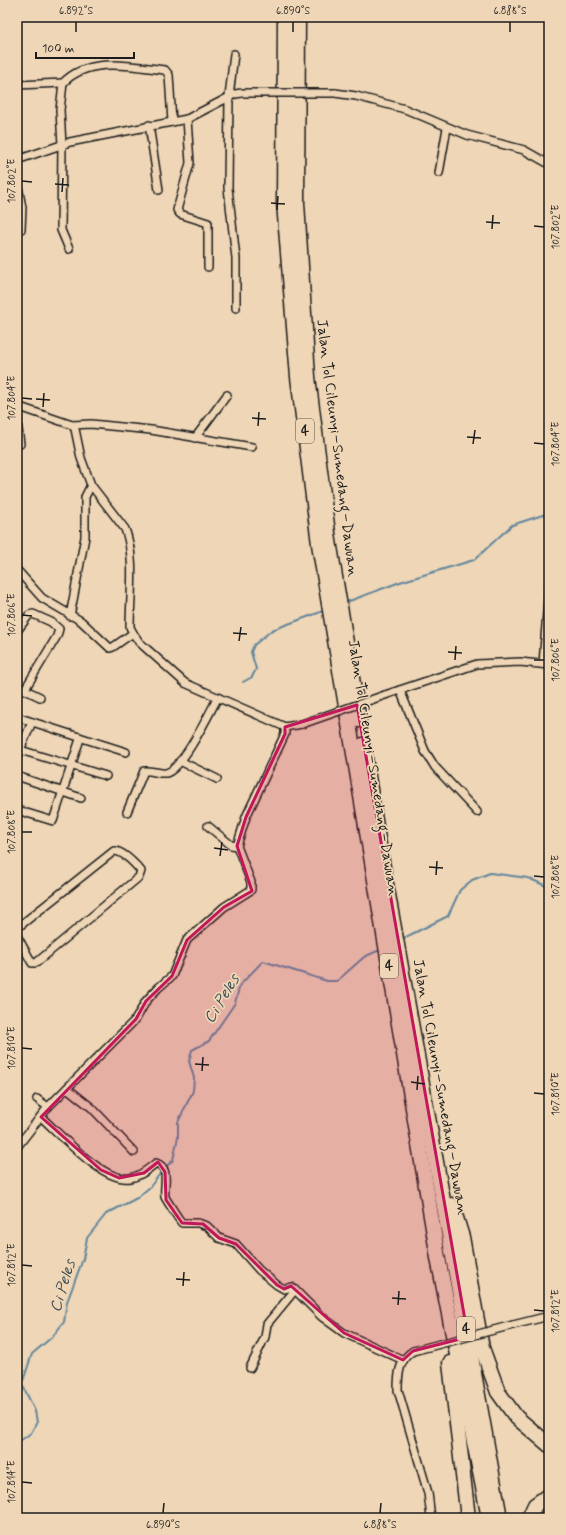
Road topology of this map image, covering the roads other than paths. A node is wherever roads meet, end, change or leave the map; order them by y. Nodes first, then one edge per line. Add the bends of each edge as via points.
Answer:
1 (285, 17) edge
2 (298, 17) edge
3 (234, 54) dead end
4 (63, 83) junction
5 (17, 85) edge
6 (229, 98) junction
7 (188, 119) junction
8 (172, 122) junction
9 (150, 125) junction
10 (447, 128) junction
11 (62, 145) junction
12 (17, 160) edge
13 (549, 164) edge
14 (439, 173) dead end
15 (17, 181) edge
16 (159, 190) dead end
17 (21, 229) dead end
18 (69, 249) dead end
19 (208, 267) dead end
20 (236, 308) dead end
21 (227, 395) dead end
22 (17, 406) edge
23 (17, 421) edge
24 (72, 425) junction
25 (195, 438) junction
26 (20, 444) dead end
27 (252, 447) dead end
28 (91, 485) junction
29 (17, 570) edge
30 (549, 586) edge
31 (548, 610) edge
32 (70, 616) junction
33 (17, 631) edge
34 (133, 633) junction
35 (546, 664) edge
36 (17, 686) edge
37 (25, 689) junction
38 (400, 690) junction
39 (40, 696) dead end
40 (218, 697) junction
41 (17, 716) edge
42 (32, 722) junction
43 (285, 728) junction
44 (79, 737) junction
45 (19, 749) edge
46 (126, 752) dead end
47 (17, 757) edge
48 (180, 761) junction
49 (71, 765) junction
50 (17, 776) edge
51 (106, 776) dead end
52 (217, 779) dead end
53 (62, 792) junction
54 (81, 798) dead end
55 (17, 810) edge
56 (127, 812) dead end
57 (477, 812) dead end
58 (208, 826) dead end
59 (373, 840) junction
60 (237, 846) junction
61 (17, 928) edge
62 (17, 936) edge
63 (67, 1088) junction
64 (38, 1099) dead end
65 (48, 1107) junction
66 (40, 1117) junction
67 (17, 1134) edge
68 (23, 1139) junction
69 (433, 1139) junction
70 (17, 1147) edge
71 (134, 1152) dead end
72 (438, 1258) junction
73 (295, 1290) junction
74 (549, 1316) edge
75 (403, 1360) junction
76 (250, 1368) dead end
77 (549, 1445) edge
78 (549, 1495) edge
79 (431, 1518) edge
80 (468, 1518) edge
81 (489, 1518) edge
82 (500, 1518) edge
83 (529, 1518) edge

1 - 59 highway, Jalan Tol Cileunyi–Sumedang–Dawuan / 4 via 284,203 298,377 319,544 354,751
2 - 59 highway, Jalan Tol Cileunyi–Sumedang–Dawuan / 4 via 297,202 308,377 329,541
3 - 6 street
4 - 5 street
4 - 8 street via 76,72 102,65 165,70 169,74
4 - 11 street via 60,110
6 - 7 street
6 - 10 street, bridge via 242,93 334,93 356,96 405,109
6 - 20 street via 228,188 236,258
7 - 8 street
7 - 19 street via 190,163 178,210 180,214 208,223
8 - 9 street
9 - 11 street
9 - 16 street
10 - 13 street via 524,150
10 - 14 street
11 - 12 street
11 - 18 street via 61,230
15 - 17 street via 22,208
21 - 25 street
22 - 24 street
23 - 26 street
24 - 25 street via 91,424 151,430
24 - 28 street
25 - 27 street
28 - 32 street via 86,497 85,537
28 - 34 street via 128,536 131,564 130,627
29 - 32 street via 42,598
30 - 31 street
31 - 35 street
32 - 34 street via 81,622 111,648
33 - 37 street via 29,615 33,614 51,622 59,629
34 - 40 street via 175,676
35 - 38 street via 477,664
36 - 37 street
37 - 39 street
38 - 43 street, bridge
38 - 57 street via 435,767
40 - 43 street
40 - 48 street via 198,738
41 - 42 street
42 - 44 street
42 - 45 street
43 - 60 street via 285,734 246,817
44 - 46 street
44 - 49 street
45 - 47 street
45 - 49 street
48 - 52 street
48 - 56 street via 166,773 144,771
49 - 51 street
49 - 53 street
50 - 53 street
53 - 54 street
53 - 55 street via 52,821
58 - 60 street via 231,845
59 - 69 highway, Jalan Tol Cileunyi–Sumedang–Dawuan / 4
59 - 72 highway, Jalan Tol Cileunyi–Sumedang–Dawuan / 4 via 410,1091
60 - 63 street via 251,882 251,890 224,907 187,940 172,976 146,1001 136,1019
61 - 62 street via 114,851 118,851 141,871 139,877 36,963 32,963
63 - 65 street
63 - 71 street via 92,1108
64 - 65 street
65 - 66 street
66 - 68 street
66 - 73 street via 101,1170 119,1178 144,1173 156,1163 161,1166 165,1172 166,1200 182,1223 207,1226 219,1238 236,1244 259,1270 278,1285 284,1289 292,1287
67 - 68 street
68 - 70 street
69 - 77 highway via 462,1237 482,1348 498,1392 516,1418
69 - 82 highway, Jalan Tol Cileunyi–Sumedang–Dawuan / 4
72 - 80 highway
72 - 81 highway, Jalan Tol Cileunyi–Sumedang–Dawuan / 4
73 - 75 street via 322,1317 344,1333
73 - 76 street via 267,1324 266,1337
74 - 75 street, bridge via 413,1351
75 - 79 street via 398,1390 428,1493
78 - 83 highway via 535,1505

